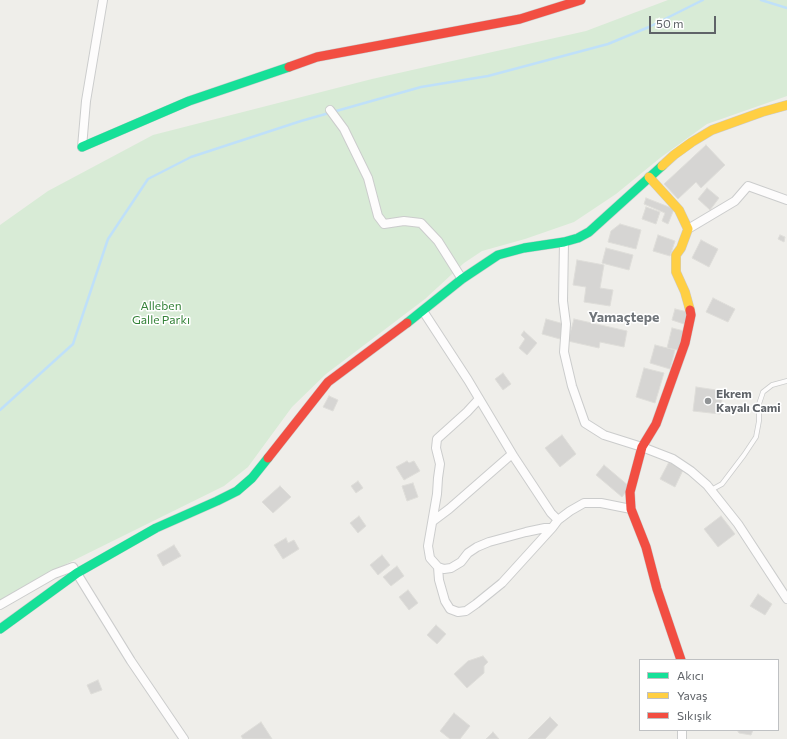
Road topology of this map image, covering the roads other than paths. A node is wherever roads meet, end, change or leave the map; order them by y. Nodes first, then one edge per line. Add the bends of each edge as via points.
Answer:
1 (103, 0) edge
2 (581, 0) edge
3 (787, 105) edge
4 (330, 110) dead end
5 (82, 147) joint
6 (649, 177) junction
7 (787, 200) edge
8 (688, 229) junction
9 (564, 242) junction
10 (462, 278) junction
11 (423, 311) junction
12 (787, 381) edge
13 (479, 399) junction
14 (642, 447) junction
15 (512, 454) junction
16 (711, 490) junction
17 (631, 509) junction
18 (558, 520) junction
19 (433, 521) junction
20 (552, 528) junction
21 (438, 567) junction
22 (77, 573) junction
23 (787, 599) edge
24 (0, 605) edge
25 (0, 629) edge
26 (681, 659) edge
27 (184, 739) edge

1 - 5 street via 86,101
2 - 5 street via 520,19 317,57 189,101
3 - 6 street via 712,130 674,155
4 - 10 street via 344,129 368,178 378,216 384,224 404,221 421,223 438,240
6 - 8 street via 679,210
6 - 9 street via 589,232
7 - 8 street via 748,186 735,201
8 - 14 street via 676,256 676,272 691,314 685,343 656,424
9 - 10 street via 498,255
9 - 14 street via 564,352 585,423 604,435
10 - 11 street
11 - 13 street
11 - 22 street via 328,382 252,478 237,491 156,528
12 - 16 lane via 772,385 763,392 759,404 756,437 722,484
13 - 15 street
13 - 19 street via 437,439 436,448 440,464
14 - 16 street via 673,459 691,471
14 - 17 street via 630,492
15 - 18 street
15 - 19 street
16 - 23 street via 738,524
17 - 18 street via 601,503 584,503
17 - 26 street via 646,547
18 - 20 street
19 - 21 street via 428,546 430,558
20 - 21 street via 489,542 468,553 451,568
20 - 21 street via 502,583 466,611 450,609 445,602
22 - 24 street via 73,567 54,574
22 - 25 street
22 - 27 street via 131,661

